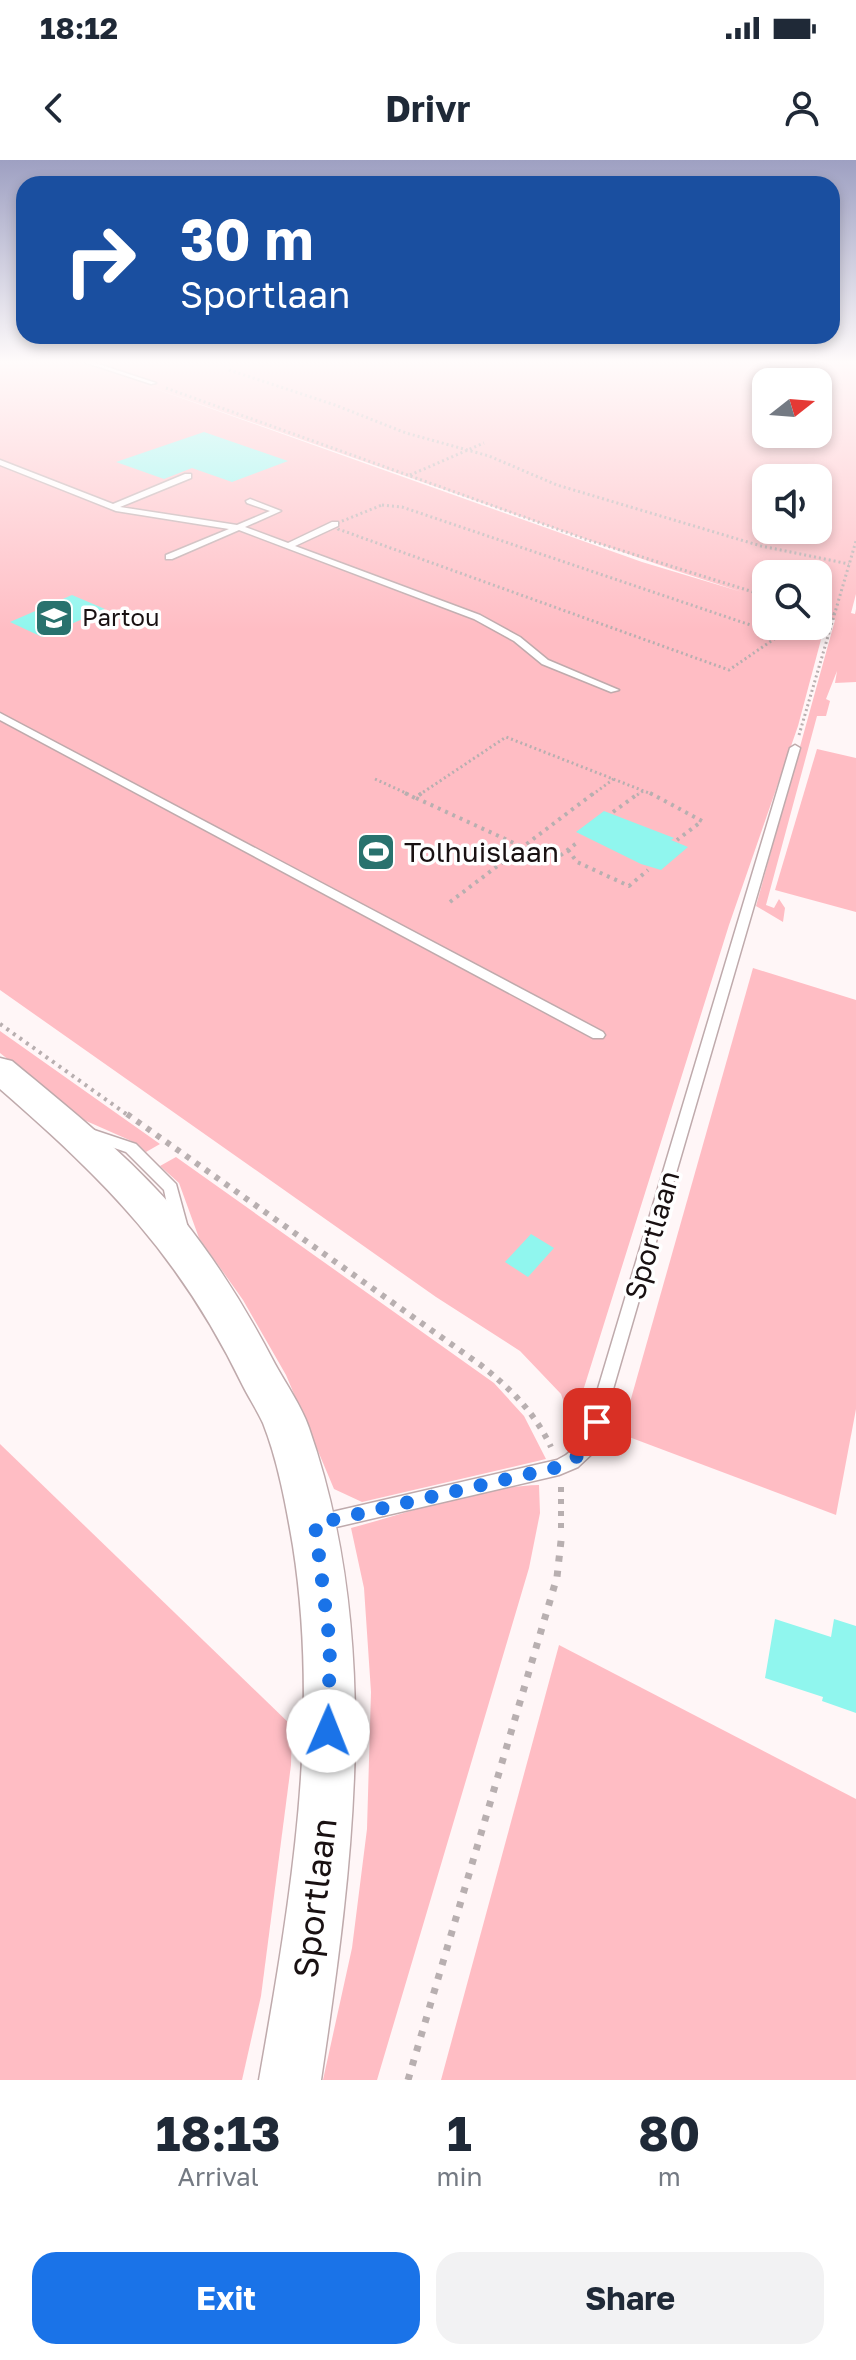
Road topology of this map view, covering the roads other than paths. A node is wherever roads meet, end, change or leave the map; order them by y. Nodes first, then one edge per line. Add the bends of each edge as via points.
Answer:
1 (0, 462) edge
2 (188, 476) dead end
3 (250, 501) dead end
4 (113, 507) junction
5 (335, 524) road end
6 (240, 528) junction
7 (288, 546) junction
8 (169, 557) dead end
9 (614, 690) dead end
10 (0, 716) edge
11 (795, 748) road end
12 (598, 1035) dead end
13 (0, 1070) edge
14 (315, 1524) junction
15 (290, 2080) edge

1 - 4 lane
2 - 4 lane
3 - 6 lane via 277,511
4 - 6 lane
5 - 7 lane
6 - 7 lane
6 - 8 lane
7 - 9 lane via 477,617 545,662
10 - 12 lane
11 - 14 lane, Sportlaan via 589,1446 559,1467
13 - 14 street, Sportlaan via 66,1125 185,1250 237,1331 286,1427
14 - 15 street, Sportlaan via 330,1645 328,1789 315,1926

